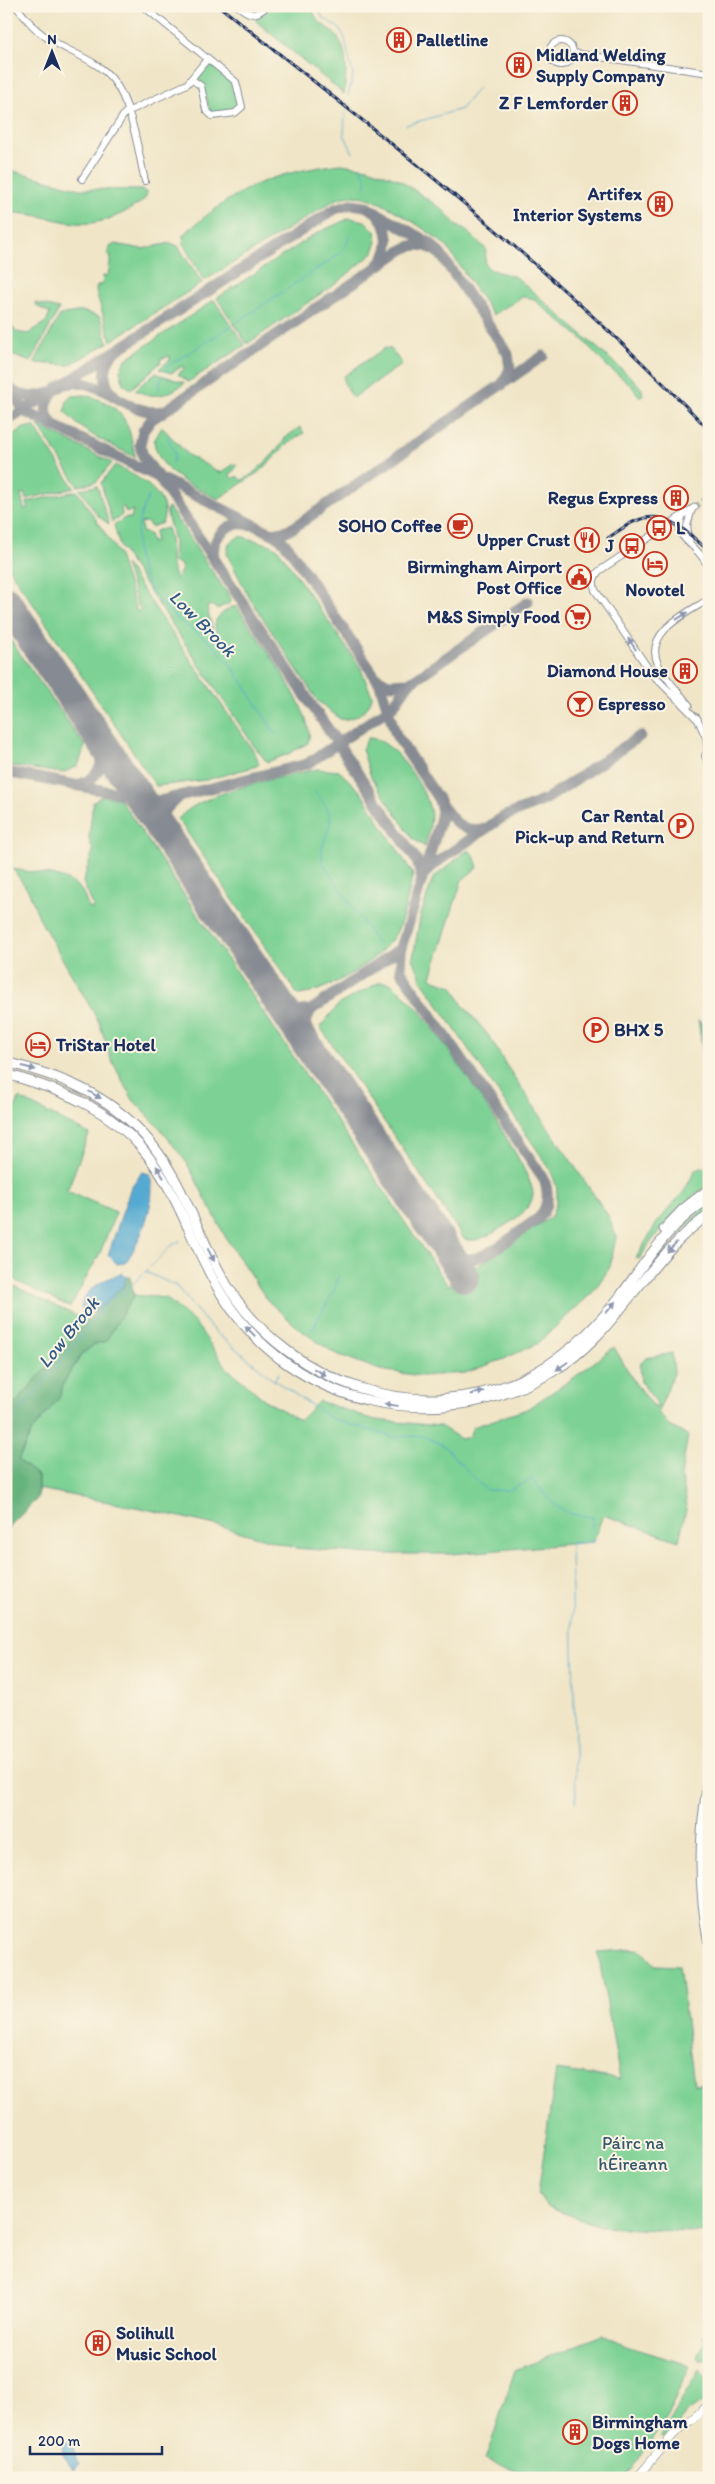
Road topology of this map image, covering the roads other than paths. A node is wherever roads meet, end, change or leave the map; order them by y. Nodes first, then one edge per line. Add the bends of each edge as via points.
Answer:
1 (16, 6) edge
2 (143, 6) edge
3 (238, 6) edge
4 (267, 6) edge
5 (573, 53) dead end
6 (208, 58) junction
7 (709, 73) edge
8 (192, 79) junction
9 (128, 112) junction
10 (82, 179) dead end
11 (146, 181) dead end
12 (683, 515) junction
13 (690, 544) junction
14 (709, 567) edge
15 (709, 599) edge
16 (698, 720) junction
17 (708, 749) edge
18 (709, 765) edge
19 (6, 1062) edge
20 (6, 1074) edge
21 (709, 1190) edge
22 (709, 1199) edge
23 (709, 1216) edge
24 (636, 1274) junction
25 (709, 1776) edge
26 (709, 1944) edge
27 (709, 2405) edge
28 (637, 2478) edge

1 - 9 street via 42,34 109,75 119,88
2 - 6 street
3 - 4 street via 254,16
5 - 7 street
6 - 8 street
6 - 8 street via 236,82 242,103 240,110 212,116 206,110 201,86
8 - 9 street
9 - 10 street
9 - 11 street
12 - 13 street via 680,534
12 - 13 street via 694,508 688,526
16 -> 12 street via 652,674 595,590 593,582 599,572
13 - 14 street
16 -> 15 street via 662,670 656,651 668,626
16 - 17 street
17 - 18 street via 705,756
19 -> 24 highway via 51,1074 117,1109 164,1161 230,1290 262,1329 312,1368 362,1390 428,1400 466,1396 523,1379 580,1340 602,1319
23 -> 20 highway via 669,1248 597,1337 554,1372 502,1396 464,1405 425,1409 373,1402 321,1384 294,1368 241,1321 206,1266 174,1195 128,1133 100,1112 46,1085
21 - 24 highway via 682,1209 664,1230
22 - 24 highway via 667,1234
25 - 26 highway via 701,1851
27 - 28 main road via 674,2434

